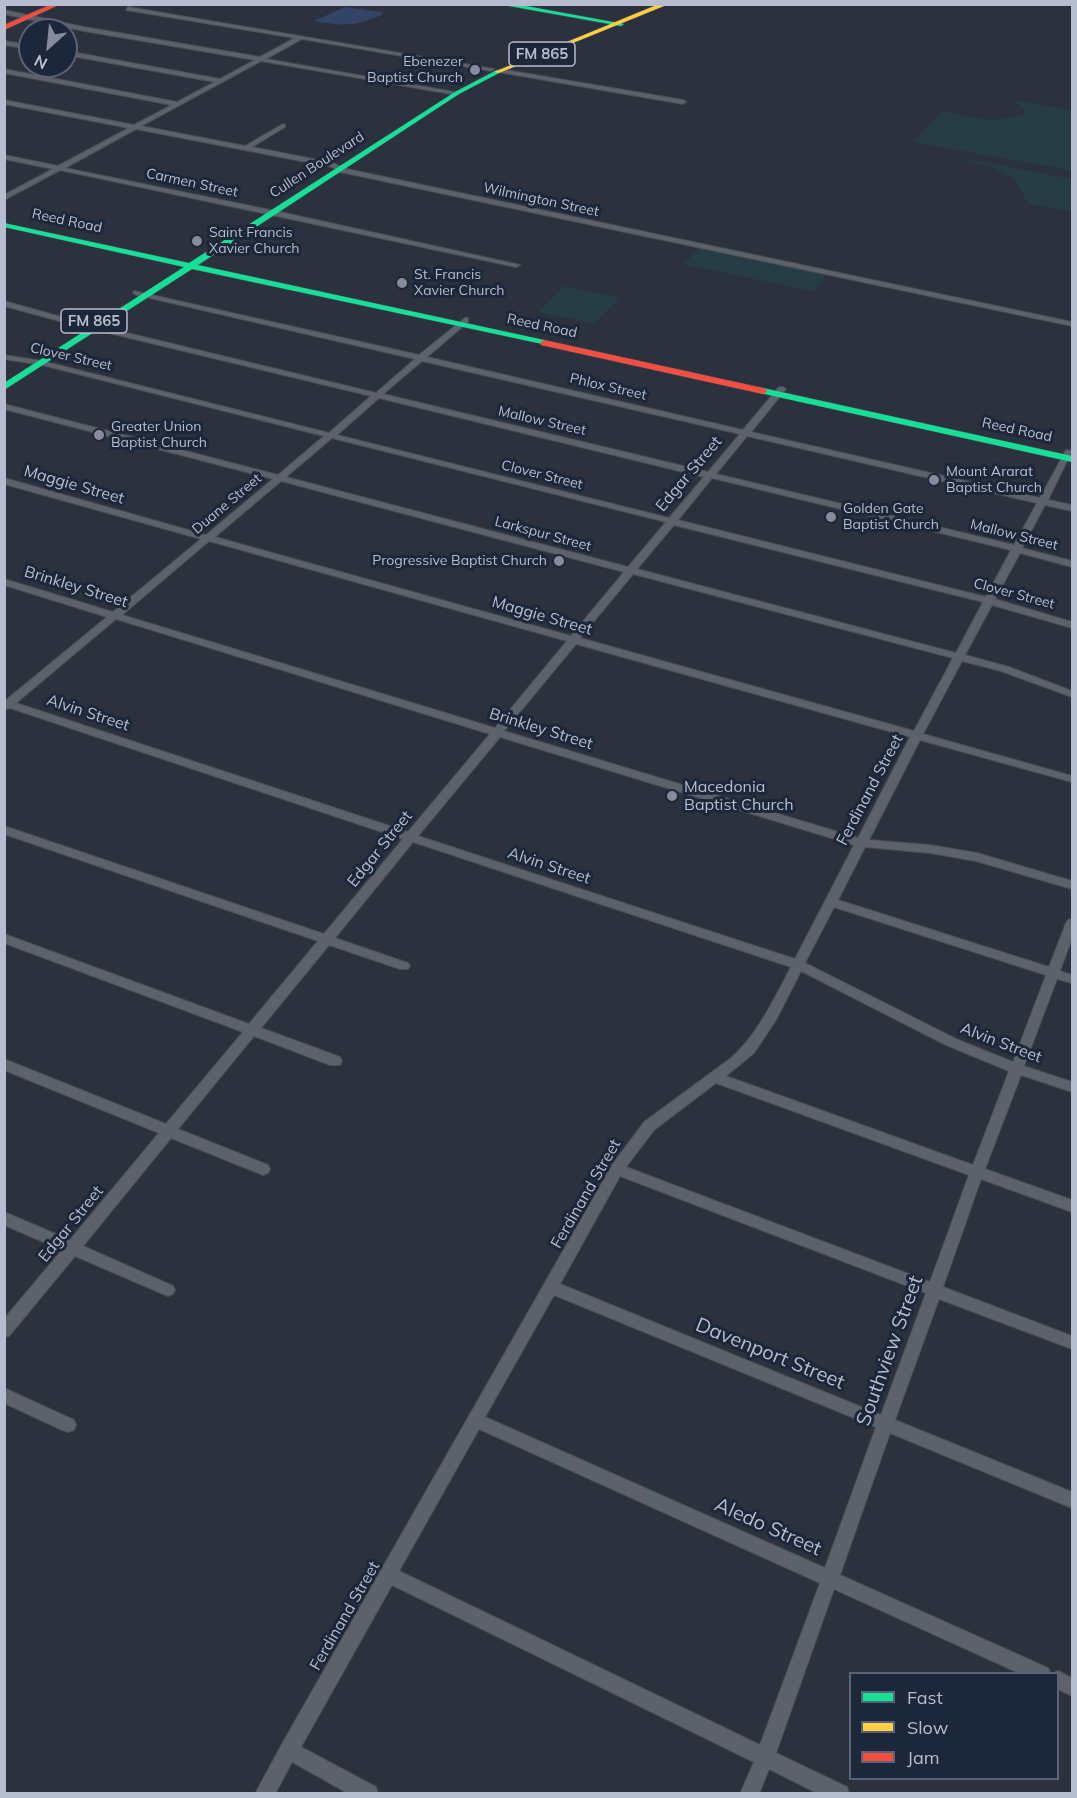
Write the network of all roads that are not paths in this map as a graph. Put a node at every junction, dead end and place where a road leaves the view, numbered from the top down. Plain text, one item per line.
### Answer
1 (58, 4) edge
2 (501, 4) edge
3 (656, 4) edge
4 (666, 4) edge
5 (128, 9) dead end
6 (4, 12) edge
7 (30, 17) junction
8 (617, 23) junction
9 (4, 28) edge
10 (582, 37) junction
11 (300, 38) junction
12 (544, 49) junction
13 (78, 55) edge
14 (531, 58) junction
15 (260, 59) junction
16 (495, 70) junction
17 (4, 71) edge
18 (221, 81) junction
19 (453, 93) junction
20 (4, 102) edge
21 (682, 102) dead end
22 (179, 104) junction
23 (282, 126) dead end
24 (135, 127) junction
25 (246, 148) junction
26 (4, 157) edge
27 (337, 168) junction
28 (60, 169) junction
29 (4, 198) edge
30 (270, 211) junction
31 (4, 219) edge
32 (4, 225) edge
33 (98, 242) junction
34 (191, 263) junction
35 (516, 265) dead end
36 (141, 294) junction
37 (4, 303) edge
38 (463, 322) junction
39 (1072, 324) edge
40 (91, 327) junction
41 (4, 357) edge
42 (420, 358) junction
43 (37, 362) junction
44 (4, 378) edge
45 (4, 387) edge
46 (780, 392) junction
47 (376, 395) junction
48 (4, 406) edge
49 (745, 432) junction
50 (330, 436) junction
51 (1070, 455) edge
52 (710, 475) junction
53 (279, 478) junction
54 (4, 481) edge
55 (1042, 501) junction
56 (1072, 508) edge
57 (671, 521) junction
58 (207, 538) junction
59 (1017, 549) junction
60 (1072, 564) edge
61 (630, 571) junction
62 (4, 582) edge
63 (989, 600) junction
64 (114, 616) junction
65 (1072, 624) edge
66 (574, 640) junction
67 (958, 657) junction
68 (1072, 694) edge
69 (6, 705) edge
70 (497, 733) junction
71 (917, 735) junction
72 (1072, 779) edge
73 (4, 830) edge
74 (410, 838) junction
75 (861, 843) junction
76 (1072, 885) edge
77 (830, 902) junction
78 (1072, 923) edge
79 (4, 938) edge
80 (327, 940) junction
81 (798, 965) junction
82 (404, 966) dead end
83 (1053, 973) junction
84 (1072, 979) edge
85 (253, 1029) junction
86 (335, 1061) dead end
87 (4, 1064) edge
88 (1017, 1069) junction
89 (716, 1078) junction
90 (1072, 1087) edge
91 (170, 1130) junction
92 (263, 1169) dead end
93 (617, 1170) junction
94 (977, 1172) junction
95 (1072, 1206) edge
96 (4, 1218) edge
97 (72, 1248) junction
98 (551, 1287) junction
99 (168, 1290) dead end
100 (934, 1290) junction
101 (4, 1331) edge
102 (1072, 1343) edge
103 (4, 1395) edge
104 (475, 1420) junction
105 (886, 1424) junction
106 (68, 1425) dead end
107 (1072, 1500) edge
108 (388, 1574) junction
109 (829, 1579) junction
110 (1038, 1672) edge
111 (288, 1750) junction
112 (765, 1757) junction
113 (264, 1794) edge
114 (369, 1794) edge
115 (749, 1794) edge
116 (840, 1794) edge

1 - 7 main road
2 - 8 main road
3 - 8 main road, Cullen Boulevard / FM 865
4 - 8 main road, Cullen Boulevard / FM 865
5 - 11 street
6 - 7 street
7 - 9 main road
7 - 15 street
8 - 10 main road, Cullen Boulevard / FM 865
10 - 12 main road, Cullen Boulevard / FM 865
10 - 14 main road, Cullen Boulevard / FM 865
11 - 15 street
11 - 16 street
12 - 14 main road
12 - 16 main road, Cullen Boulevard / FM 865
13 - 18 street
14 - 16 main road, Cullen Boulevard / FM 865
15 - 18 street
15 - 19 street
16 - 19 main road, Cullen Boulevard / FM 865
16 - 21 street
17 - 22 street
18 - 22 street
19 - 27 main road, Cullen Boulevard / FM 865
20 - 24 street, Wilmington Street
22 - 24 street
23 - 25 street
24 - 25 street, Wilmington Street
24 - 28 street
25 - 27 street, Wilmington Street
26 - 28 street, Carmen Street
27 - 30 main road, Cullen Boulevard / FM 865
27 - 39 street, Wilmington Street
28 - 29 street
28 - 30 street, Carmen Street
30 - 34 main road, Cullen Boulevard / FM 865
30 - 35 street, Carmen Street
31 - 33 main road, Reed Road
32 - 33 main road, Reed Road
33 - 34 main road, Reed Road
34 - 36 main road, Cullen Boulevard / FM 865
34 - 38 main road, Reed Road
36 - 40 main road, Cullen Boulevard / FM 865
36 - 42 street, Phlox Street
37 - 40 street, Mallow Street
38 - 42 street, Duane Street
38 - 46 main road, Reed Road
40 - 43 main road, Cullen Boulevard / FM 865
40 - 47 street, Mallow Street
41 - 43 street, Clover Street
42 - 47 street, Duane Street
42 - 49 street, Phlox Street
43 - 44 main road, Cullen Boulevard / FM 865
43 - 45 main road, Cullen Boulevard / FM 865
43 - 50 street, Clover Street
46 - 49 street, Edgar Street
46 - 51 main road, Reed Road
47 - 50 street, Duane Street
47 - 52 street, Mallow Street
48 - 53 street, Larkspur Street
49 - 52 street, Edgar Street
49 - 55 street, Phlox Street
50 - 53 street, Duane Street
50 - 57 street, Clover Street
51 - 55 street, Ferdinand Street
52 - 57 street, Edgar Street
52 - 59 street, Mallow Street
53 - 58 street, Duane Street
53 - 61 street, Larkspur Street
54 - 58 street, Maggie Street
55 - 56 street, Phlox Street
55 - 59 street, Ferdinand Street
57 - 61 street, Edgar Street
57 - 63 street, Clover Street
58 - 64 street, Duane Street
58 - 66 street, Maggie Street
59 - 60 street, Mallow Street
59 - 63 street, Ferdinand Street
61 - 66 street, Edgar Street
61 - 67 street, Larkspur Street
62 - 64 street, Brinkley Street
63 - 65 street, Clover Street
63 - 67 street, Ferdinand Street
64 - 69 street, Duane Street
64 - 70 street, Brinkley Street
66 - 70 street, Edgar Street
66 - 71 street, Maggie Street
67 - 68 street, Larkspur Street
67 - 71 street, Ferdinand Street
69 - 74 street, Alvin Street
70 - 74 street, Edgar Street
70 - 75 street, Brinkley Street
71 - 72 street, Maggie Street
71 - 75 street, Ferdinand Street
73 - 80 street
74 - 80 street, Edgar Street
74 - 81 street, Alvin Street
75 - 76 street, Brinkley Street
75 - 77 street, Ferdinand Street
77 - 81 street, Ferdinand Street
77 - 83 street
78 - 83 street, Southview Street
79 - 85 street
80 - 82 street
80 - 85 street, Edgar Street
81 - 88 street, Alvin Street
81 - 89 street, Ferdinand Street
83 - 84 street
83 - 88 street, Southview Street
85 - 86 street
85 - 91 street, Edgar Street
87 - 91 street
88 - 90 street, Alvin Street
88 - 94 street, Southview Street
89 - 93 street, Ferdinand Street
89 - 94 street
91 - 92 street
91 - 97 street, Edgar Street
93 - 98 street, Ferdinand Street
93 - 100 street
94 - 95 street
94 - 100 street, Southview Street
96 - 97 street
97 - 99 street
97 - 101 street, Edgar Street
98 - 104 street, Ferdinand Street
98 - 105 street, Davenport Street
100 - 102 street
100 - 105 street, Southview Street
103 - 106 street
104 - 108 street, Ferdinand Street
104 - 109 street, Aledo Street
105 - 107 street, Davenport Street
105 - 109 street, Southview Street
108 - 111 street, Ferdinand Street
108 - 112 street
109 - 110 street, Aledo Street
109 - 112 street, Southview Street
111 - 113 street, Ferdinand Street
111 - 114 street
112 - 115 street, Southview Street
112 - 116 street

